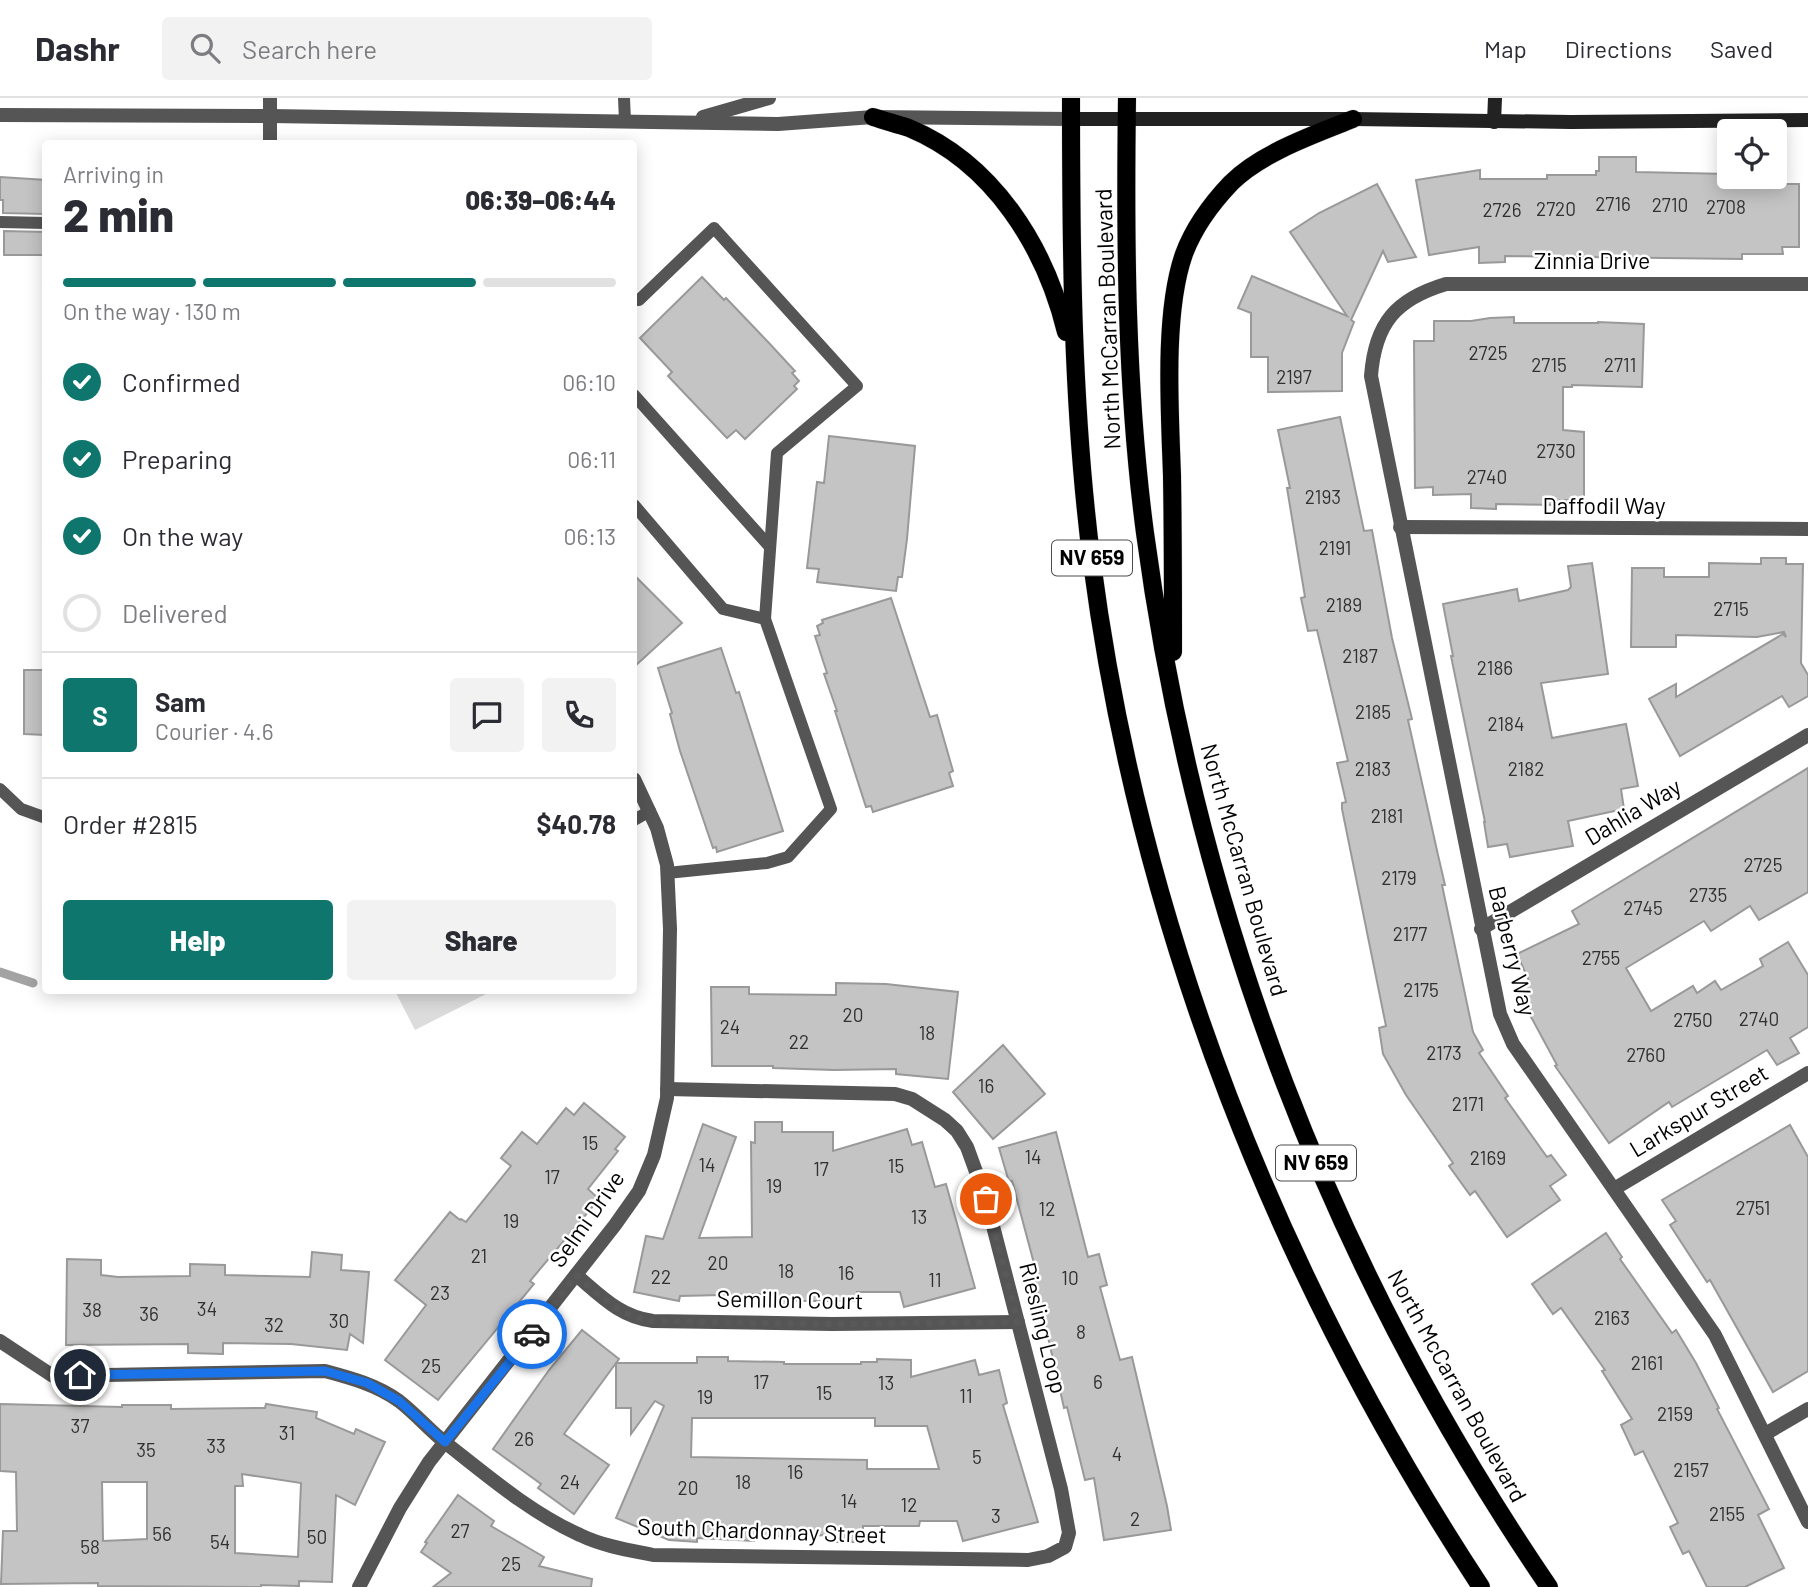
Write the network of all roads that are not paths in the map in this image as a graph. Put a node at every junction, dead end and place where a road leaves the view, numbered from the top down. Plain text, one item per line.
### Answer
1 (271, 98) edge
2 (624, 98) edge
3 (769, 98) edge
4 (1070, 98) edge
5 (1126, 98) edge
6 (1495, 98) edge
7 (0, 115) edge
8 (271, 116) junction
9 (873, 117) junction
10 (1070, 119) junction
11 (1353, 119) junction
12 (1126, 120) junction
13 (1808, 120) edge
14 (625, 121) junction
15 (689, 121) junction
16 (1494, 122) junction
17 (271, 140) edge
18 (0, 222) edge
19 (42, 223) edge
20 (1808, 284) edge
21 (637, 300) edge
22 (1388, 318) joint
23 (1074, 362) junction
24 (637, 397) edge
25 (637, 509) edge
26 (1400, 527) junction
27 (1808, 529) edge
28 (770, 547) junction
29 (765, 619) junction
30 (1174, 701) junction
31 (1808, 734) edge
32 (637, 785) edge
33 (0, 789) edge
34 (650, 811) junction
35 (42, 817) edge
36 (637, 818) edge
37 (667, 873) junction
38 (1481, 929) junction
39 (1808, 1073) edge
40 (667, 1089) junction
41 (1614, 1189) junction
42 (576, 1275) junction
43 (1018, 1322) junction
44 (0, 1341) edge
45 (1808, 1409) edge
46 (1765, 1434) junction
47 (445, 1442) junction
48 (1808, 1522) edge
49 (1065, 1547) joint
50 (359, 1587) edge
51 (1481, 1587) edge
52 (1549, 1587) edge

1 - 8 street
2 - 14 lane
3 - 15 street
4 - 10 main road, North McCarran Boulevard / NV 659
5 - 12 main road, North McCarran Boulevard / NV 659
6 - 16 main road
7 - 8 street
8 - 14 street
8 - 17 street
9 - 10 street
9 - 15 street
9 - 23 main road
10 - 12 main road
10 - 23 main road, North McCarran Boulevard / NV 659
11 - 12 main road
11 - 16 main road
11 - 30 main road
12 - 30 main road, North McCarran Boulevard / NV 659
13 - 16 main road
14 - 15 street
18 - 19 lane
20 - 22 street, Zinnia Drive
21 - 28 lane
22 - 26 street, Barberry Way
23 - 51 main road, North McCarran Boulevard / NV 659
24 - 28 lane
25 - 29 lane
26 - 27 street, Daffodil Way
26 - 38 street, Barberry Way
28 - 29 lane
29 - 37 lane
30 - 52 main road, North McCarran Boulevard / NV 659
31 - 38 street, Dahlia Way
32 - 34 street, Selmi Drive
33 - 35 lane
34 - 36 lane
34 - 37 street, Selmi Drive
37 - 40 street, Selmi Drive
38 - 41 street, Barberry Way
39 - 41 street, Larkspur Street
40 - 42 street, Selmi Drive
40 - 43 street, Riesling Loop
41 - 46 street, Barberry Way
42 - 43 street, Semillon Court
42 - 47 street, Selmi Drive
43 - 49 street, Riesling Loop
44 - 47 street, South Chardonnay Street
45 - 46 street
46 - 48 street, Barberry Way
47 - 49 street, South Chardonnay Street
47 - 50 street, Selmi Drive

